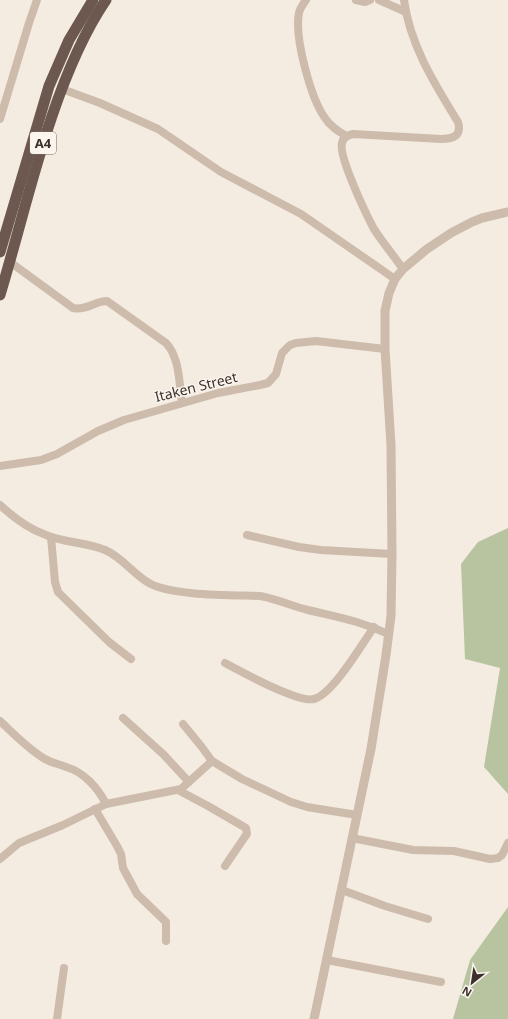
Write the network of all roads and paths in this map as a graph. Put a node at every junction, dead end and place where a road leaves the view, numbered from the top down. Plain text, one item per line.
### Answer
1 (37, 0) edge
2 (93, 0) edge
3 (106, 0) edge
4 (306, 0) edge
5 (356, 0) edge
6 (370, 0) edge
7 (379, 0) edge
8 (404, 0) edge
9 (406, 12) junction
10 (62, 89) junction
11 (0, 119) edge
12 (346, 136) junction
13 (508, 212) edge
14 (0, 252) edge
15 (10, 262) junction
16 (404, 269) junction
17 (395, 279) junction
18 (0, 295) edge
19 (385, 349) junction
20 (182, 403) junction
21 (0, 466) edge
22 (0, 505) edge
23 (247, 535) dead end
24 (51, 537) junction
25 (392, 554) junction
26 (374, 627) junction
27 (388, 634) junction
28 (131, 659) dead end
29 (225, 663) dead end
30 (123, 718) dead end
31 (0, 721) edge
32 (183, 724) dead end
33 (212, 761) junction
34 (189, 782) junction
35 (178, 790) junction
36 (106, 804) junction
37 (95, 809) junction
38 (357, 815) junction
39 (352, 838) junction
40 (508, 843) edge
41 (0, 858) edge
42 (225, 866) dead end
43 (342, 890) junction
44 (428, 919) dead end
45 (166, 941) dead end
46 (327, 960) junction
47 (64, 968) dead end
48 (441, 982) dead end
49 (57, 1019) edge
50 (314, 1019) edge

1 - 11 street
2 - 14 highway, A4
3 - 10 highway, A4
4 - 12 street
5 - 6 street
7 - 9 street
8 - 9 street
9 - 12 street
10 - 15 highway, A4
10 - 17 street
12 - 16 street
13 - 16 street
15 - 18 highway, A4
15 - 20 street
16 - 17 street
17 - 19 street
19 - 20 street, Itaken Street
19 - 25 street
20 - 21 street, Itaken Street
22 - 24 street
23 - 25 street
24 - 26 street
24 - 28 street
25 - 27 street
26 - 27 street
26 - 29 street
27 - 38 street
30 - 34 street
31 - 36 street
32 - 33 street
33 - 34 street
33 - 38 street
34 - 35 street
35 - 36 street
35 - 42 street
36 - 37 street
37 - 41 street
37 - 45 street
38 - 39 street
39 - 40 street
39 - 43 street
43 - 44 street
43 - 46 street
46 - 48 street
46 - 50 street
47 - 49 street

